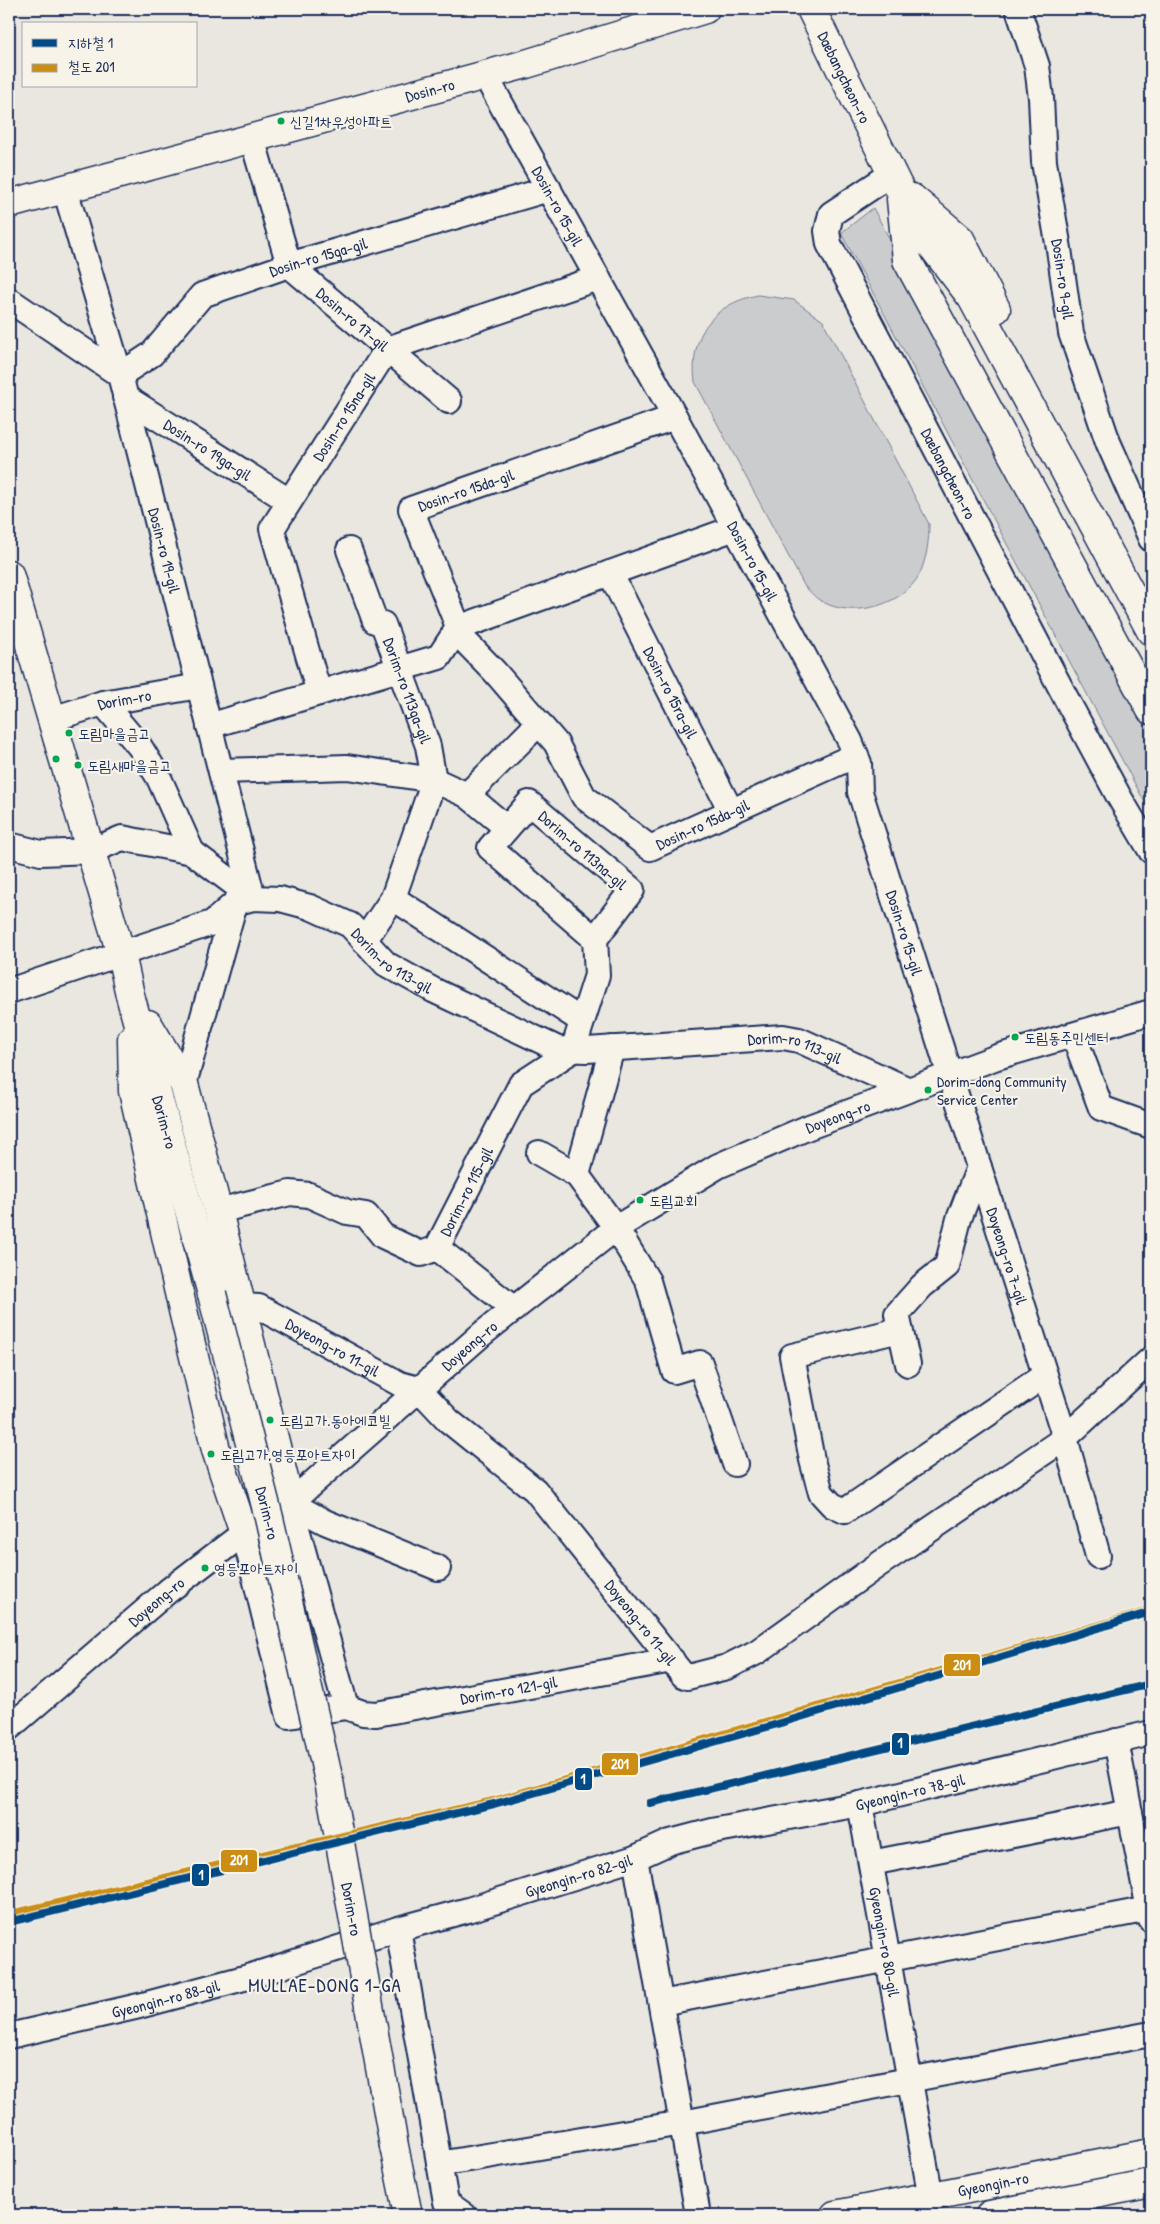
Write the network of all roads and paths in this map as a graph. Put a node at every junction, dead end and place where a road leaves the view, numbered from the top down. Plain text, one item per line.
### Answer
1 (705, 9) edge
2 (811, 9) edge
3 (1018, 9) edge
4 (485, 75) junction
5 (252, 138) junction
6 (896, 181) junction
7 (65, 189) junction
8 (549, 189) junction
9 (9, 204) edge
10 (932, 246) junction
11 (289, 265) junction
12 (598, 278) junction
13 (9, 300) edge
14 (388, 349) junction
15 (122, 386) junction
16 (449, 401) dead end
17 (675, 417) junction
18 (290, 501) junction
19 (735, 528) junction
20 (1151, 540) edge
21 (349, 550) dead end
22 (610, 573) junction
23 (10, 586) edge
24 (1151, 606) edge
25 (458, 628) junction
26 (1151, 631) edge
27 (400, 669) junction
28 (1151, 681) edge
29 (199, 686) junction
30 (319, 693) junction
31 (103, 703) junction
32 (1151, 710) edge
33 (52, 719) junction
34 (539, 723) junction
35 (209, 726) junction
36 (856, 755) junction
37 (221, 771) junction
38 (434, 780) junction
39 (467, 796) junction
40 (731, 811) junction
41 (507, 828) junction
42 (9, 845) edge
43 (91, 851) junction
44 (1151, 851) edge
45 (192, 852) junction
46 (393, 898) junction
47 (244, 900) junction
48 (595, 938) junction
49 (364, 942) junction
50 (121, 954) junction
51 (9, 991) edge
52 (130, 995) junction
53 (1151, 1012) edge
54 (582, 1021) junction
55 (1074, 1036) junction
56 (612, 1048) junction
57 (573, 1050) junction
58 (950, 1075) junction
59 (184, 1084) junction
60 (909, 1090) junction
61 (1151, 1126) edge
62 (539, 1153) dead end
63 (979, 1167) junction
64 (577, 1174) junction
65 (218, 1211) junction
66 (616, 1228) junction
67 (437, 1248) junction
68 (242, 1306) junction
69 (514, 1309) junction
70 (900, 1330) junction
71 (1151, 1359) edge
72 (908, 1364) dead end
73 (1045, 1374) junction
74 (419, 1389) junction
75 (1065, 1438) junction
76 (274, 1440) junction
77 (216, 1450) junction
78 (735, 1464) dead end
79 (290, 1503) junction
80 (244, 1533) junction
81 (1098, 1556) dead end
82 (438, 1568) dead end
83 (672, 1660) junction
84 (346, 1707) junction
85 (9, 1728) edge
86 (1151, 1733) edge
87 (1116, 1741) junction
88 (860, 1804) junction
89 (1130, 1812) junction
90 (634, 1858) junction
91 (871, 1863) junction
92 (1150, 1915) edge
93 (398, 1928) junction
94 (350, 1944) joint
95 (888, 1959) junction
96 (661, 2002) junction
97 (1151, 2034) edge
98 (9, 2036) edge
99 (910, 2080) junction
100 (682, 2123) junction
101 (1151, 2153) edge
102 (439, 2164) junction
103 (1148, 2184) edge
104 (930, 2198) junction
105 (452, 2211) edge
106 (408, 2215) edge
107 (698, 2215) edge
108 (835, 2215) edge
109 (990, 2215) edge

1 - 4 main road, Dosin-ro
2 - 6 main road, Daebangcheon-ro
3 - 20 street, Dosin-ro 9-gil
4 - 5 main road, Dosin-ro
4 - 8 street, Dosin-ro 15-gil
5 - 7 main road, Dosin-ro
5 - 11 street
6 - 10 main road, Daebangcheon-ro
6 - 24 main road
6 - 32 main road
6 - 44 street, Daebangcheon-ro
7 - 9 main road, Dosin-ro
7 - 15 street, Dosin-ro 19-gil
8 - 11 street, Dosin-ro 15ga-gil
8 - 12 street, Dosin-ro 15-gil
10 - 26 main road, Daebangcheon-ro
10 - 28 main road, Daebangcheon-ro
11 - 14 street, Dosin-ro 17-gil
11 - 15 street, Dosin-ro 15ga-gil
12 - 14 street
12 - 17 street, Dosin-ro 15-gil
13 - 15 street
14 - 16 street, Dosin-ro 17-gil
14 - 18 street, Dosin-ro 15na-gil
15 - 18 street, Dosin-ro 19ga-gil
15 - 29 street, Dosin-ro 19-gil
17 - 19 street, Dosin-ro 15-gil
17 - 25 street, Dosin-ro 15da-gil
18 - 30 street, Dosin-ro 15na-gil
19 - 22 street
19 - 36 street, Dosin-ro 15-gil
21 - 27 street, Dorim-ro 113ga-gil
22 - 25 street
22 - 40 street, Dosin-ro 15ra-gil
23 - 33 main road, Dorim-ro
25 - 27 street
25 - 34 street, Dosin-ro 15da-gil
27 - 30 street
27 - 38 street, Dorim-ro 113ga-gil
29 - 31 street, Dorim-ro
29 - 35 street, Dosin-ro 19-gil
30 - 35 street
31 - 33 street, Dorim-ro
31 - 45 street
33 - 43 main road, Dorim-ro
34 - 39 street
34 - 40 street, Dosin-ro 15da-gil
35 - 37 street, Dosin-ro 19-gil
36 - 40 street, Dosin-ro 15da-gil
36 - 58 street, Dosin-ro 15-gil
37 - 38 street
37 - 47 street, Dosin-ro 19-gil
38 - 39 street
38 - 46 street, Dorim-ro 113ga-gil
39 - 41 street
41 - 48 street, Dorim-ro 113na-gil
41 - 48 street, Dorim-ro 113na-gil
42 - 43 street
43 - 45 street
43 - 50 main road, Dorim-ro
45 - 47 street
46 - 49 street, Dorim-ro 113ga-gil
46 - 54 street
47 - 49 street, Dorim-ro 113-gil
47 - 50 street
47 - 59 street
48 - 54 street
49 - 57 street, Dorim-ro 113-gil
50 - 51 street
50 - 52 main road, Dorim-ro
52 - 59 main road
52 - 77 main road
52 - 106 main road, Dorim-ro, bridge
53 - 55 street, Doyeong-ro
54 - 57 street
55 - 58 street, Doyeong-ro
55 - 61 street
56 - 57 street, Dorim-ro 113-gil
56 - 60 street, Dorim-ro 113-gil
56 - 64 street
57 - 67 street, Dorim-ro 115-gil
58 - 60 street, Doyeong-ro
58 - 63 street, Doyeong-ro 7-gil
59 - 65 main road
60 - 66 street, Doyeong-ro
62 - 64 street
63 - 70 street
63 - 73 street, Doyeong-ro 7-gil
64 - 66 street
65 - 67 street, Dorim-ro 115-gil
65 - 68 main road
66 - 69 street, Doyeong-ro
66 - 78 street
67 - 69 street, Doyeong-ro
68 - 74 street, Doyeong-ro 11-gil
68 - 76 main road
69 - 74 street, Doyeong-ro
70 - 72 street
70 - 73 street
71 - 75 street
73 - 75 street, Doyeong-ro 7-gil
74 - 79 street, Doyeong-ro
74 - 83 street, Doyeong-ro 11-gil
75 - 81 street, Doyeong-ro 7-gil
75 - 83 street, Doyeong-ro 11-gil
76 - 77 main road
76 - 79 main road
77 - 80 main road
79 - 80 street, Doyeong-ro
79 - 82 street
79 - 84 street
80 - 84 street
80 - 85 street, Doyeong-ro
83 - 84 street, Dorim-ro 121-gil
86 - 87 street, Gyeongin-ro 78-gil
87 - 88 street, Gyeongin-ro 78-gil
87 - 89 street
88 - 90 street, Gyeongin-ro 78-gil
88 - 91 street, Gyeongin-ro 80-gil
89 - 91 street
89 - 92 street
90 - 93 street, Gyeongin-ro 82-gil
90 - 96 street, Gyeongin-ro 82-gil
91 - 95 street, Gyeongin-ro 80-gil
92 - 95 street
93 - 94 street, Gyeongin-ro 82-gil
93 - 102 street
94 - 98 street, Gyeongin-ro 88-gil
95 - 96 street
95 - 99 street, Gyeongin-ro 80-gil
96 - 100 street, Gyeongin-ro 82-gil
97 - 99 street
99 - 100 street
99 - 104 street, Gyeongin-ro 80-gil
100 - 102 street
100 - 107 street, Gyeongin-ro 82-gil
101 - 104 main road, Gyeongin-ro
102 - 105 street
103 - 109 main road, Gyeongin-ro
104 - 108 main road, Gyeongin-ro

